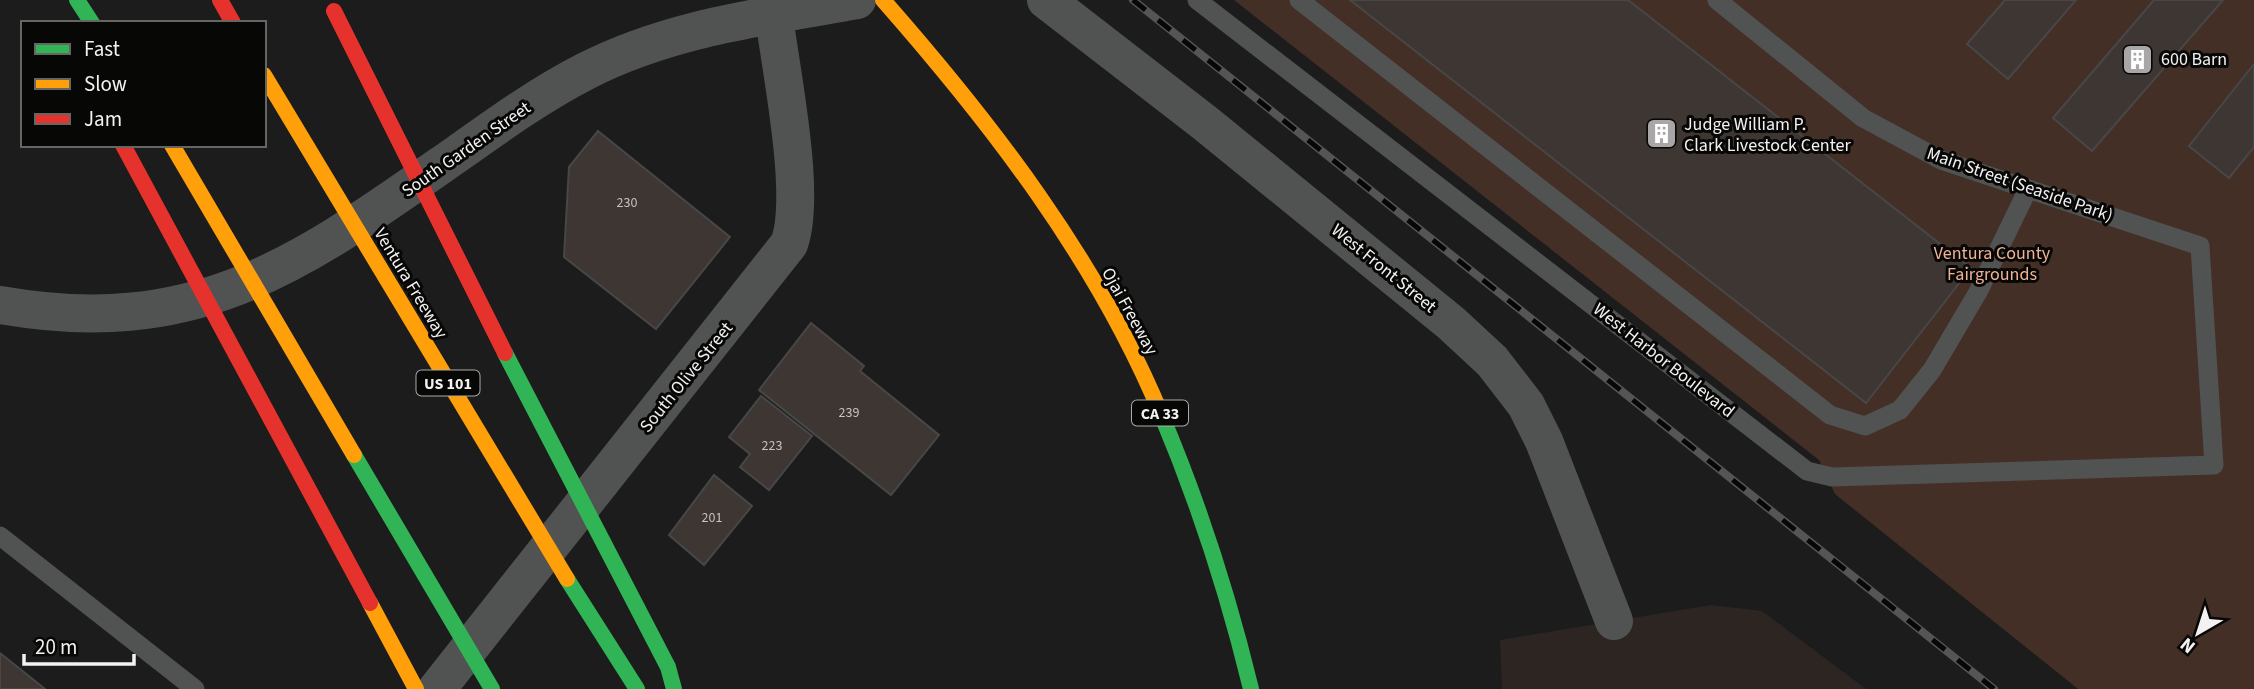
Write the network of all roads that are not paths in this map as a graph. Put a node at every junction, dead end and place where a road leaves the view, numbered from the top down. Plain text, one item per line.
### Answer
1 (77, 0) edge
2 (220, 0) edge
3 (857, 0) edge
4 (883, 0) edge
5 (1046, 0) edge
6 (1197, 0) edge
7 (1299, 0) edge
8 (1717, 0) edge
9 (331, 5) edge
10 (774, 16) junction
11 (91, 21) edge
12 (232, 21) edge
13 (266, 78) edge
14 (124, 147) edge
15 (173, 147) edge
16 (2028, 189) junction
17 (2200, 246) joint
18 (0, 304) edge
19 (0, 536) edge
20 (1614, 621) dead end
21 (195, 689) edge
22 (416, 689) edge
23 (437, 689) edge
24 (492, 689) edge
25 (637, 689) edge
26 (674, 689) edge
27 (1251, 689) edge

1 - 11 highway
2 - 12 highway
3 - 10 street, South Garden Street
4 - 27 highway, Ojai Freeway / CA 33
5 - 20 street, West Front Street
6 - 17 lane, West Harbor Boulevard
7 - 16 lane
8 - 16 lane, Main Street (Seaside Park)
9 - 26 highway, bridge
10 - 18 street, South Garden Street
10 - 23 street, South Olive Street
13 - 25 highway, Ventura Freeway / US 101, bridge
14 - 22 highway, bridge
15 - 24 highway, bridge
16 - 17 lane, Main Street (Seaside Park)
19 - 21 lane

